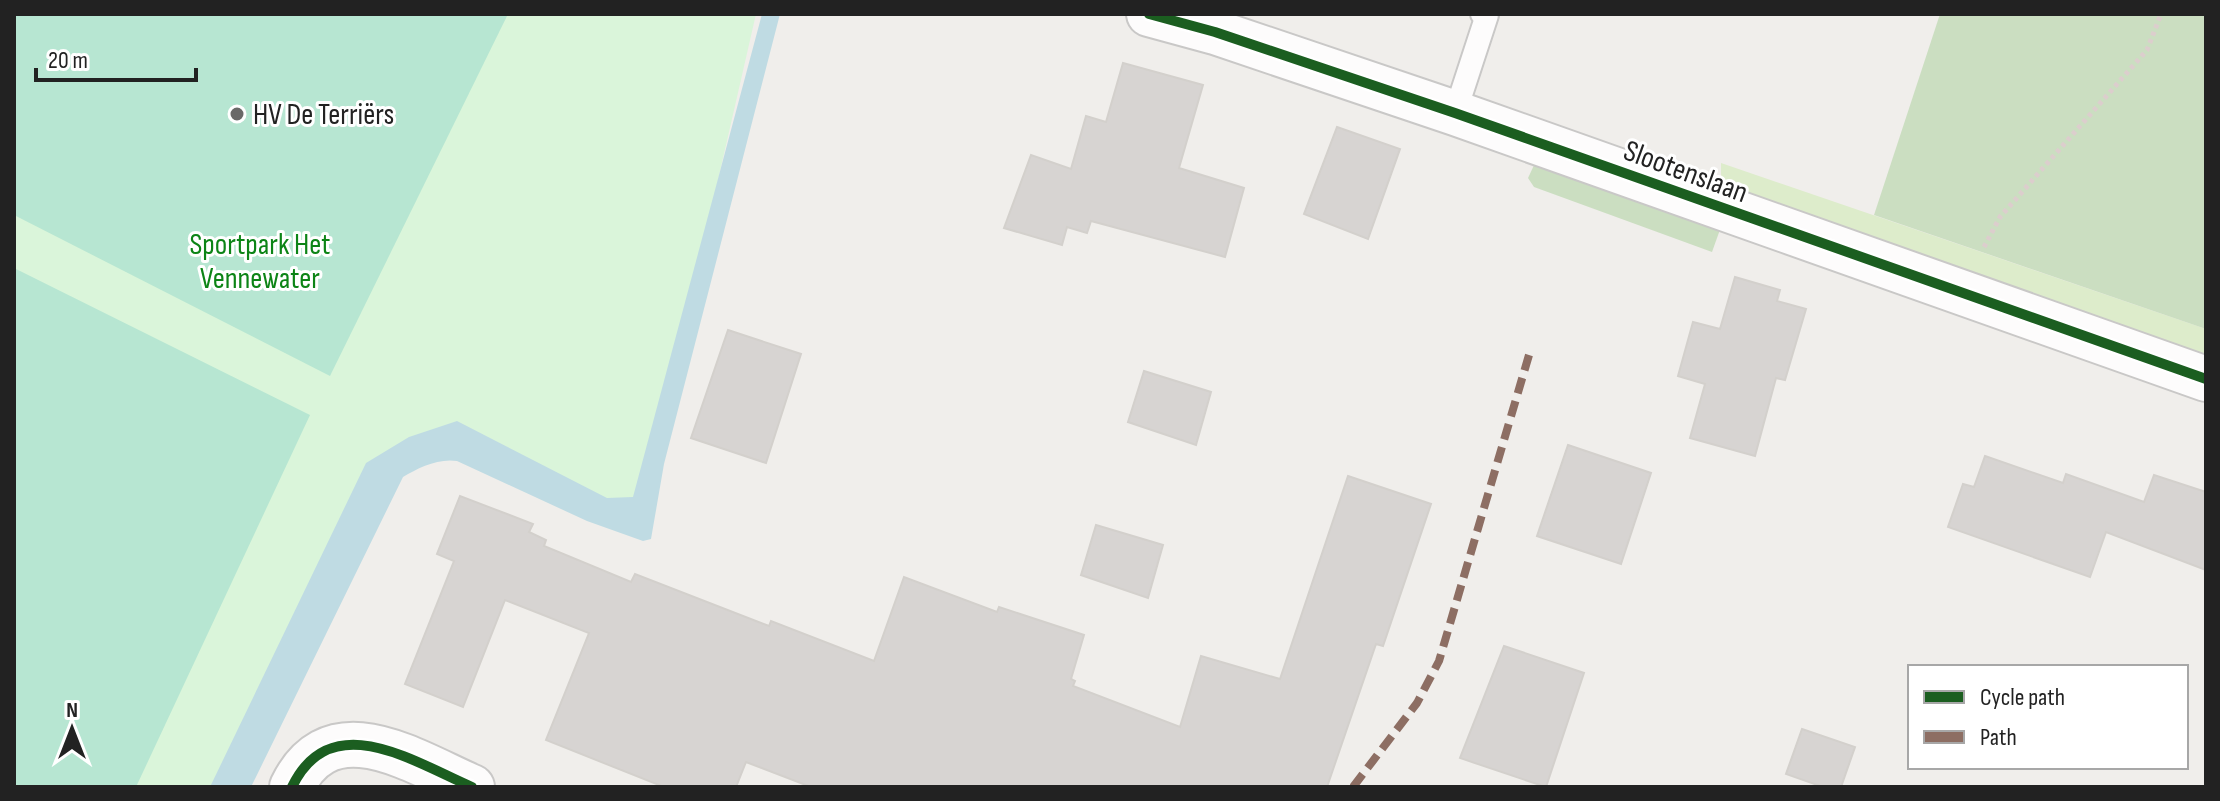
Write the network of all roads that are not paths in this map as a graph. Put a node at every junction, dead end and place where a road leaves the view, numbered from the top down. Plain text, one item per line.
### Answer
1 (1149, 14) edge
2 (1482, 14) edge
3 (1455, 113) junction
4 (2206, 379) edge
5 (292, 787) edge
6 (472, 787) edge

1 - 3 street, Slootenslaan
2 - 3 lane
3 - 4 street, Slootenslaan
5 - 6 street

